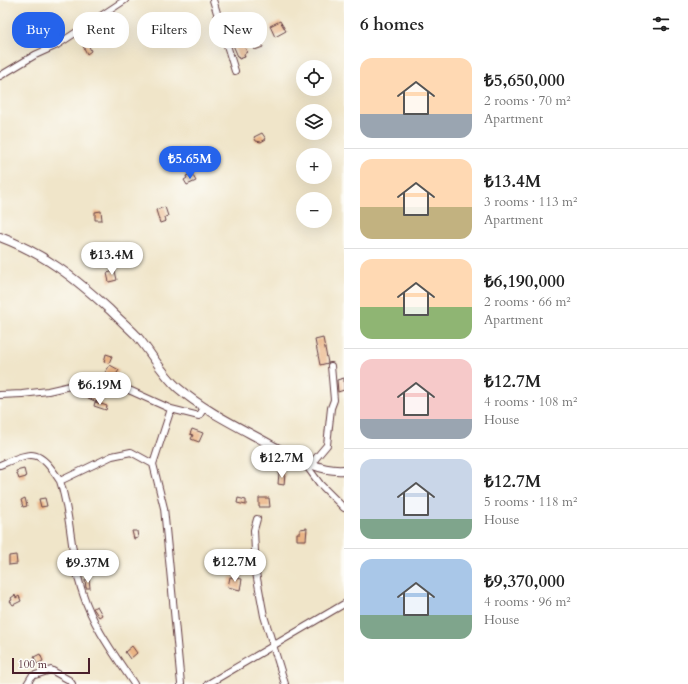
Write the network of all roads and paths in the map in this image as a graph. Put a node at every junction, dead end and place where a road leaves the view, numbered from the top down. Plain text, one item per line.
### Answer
1 (125, 0) edge
2 (213, 0) edge
3 (234, 71) dead end
4 (0, 76) edge
5 (0, 237) edge
6 (331, 366) dead end
7 (0, 395) edge
8 (204, 408) junction
9 (171, 409) junction
10 (302, 460) junction
11 (153, 464) junction
12 (311, 464) junction
13 (0, 465) edge
14 (344, 470) edge
15 (60, 481) junction
16 (344, 508) edge
17 (257, 519) dead end
18 (344, 604) edge
19 (274, 645) junction
20 (27, 684) edge
21 (72, 684) edge
22 (134, 684) edge
23 (181, 684) edge
24 (208, 684) edge
25 (285, 684) edge

1 - 4 street
2 - 3 street
5 - 8 street
6 - 12 street
7 - 9 street
8 - 9 street
8 - 10 street
9 - 11 street
10 - 12 street
10 - 16 street
11 - 15 street
11 - 23 street
12 - 14 street
13 - 15 street
15 - 22 street
17 - 19 street
18 - 19 street
19 - 24 street
19 - 25 street
20 - 21 street

